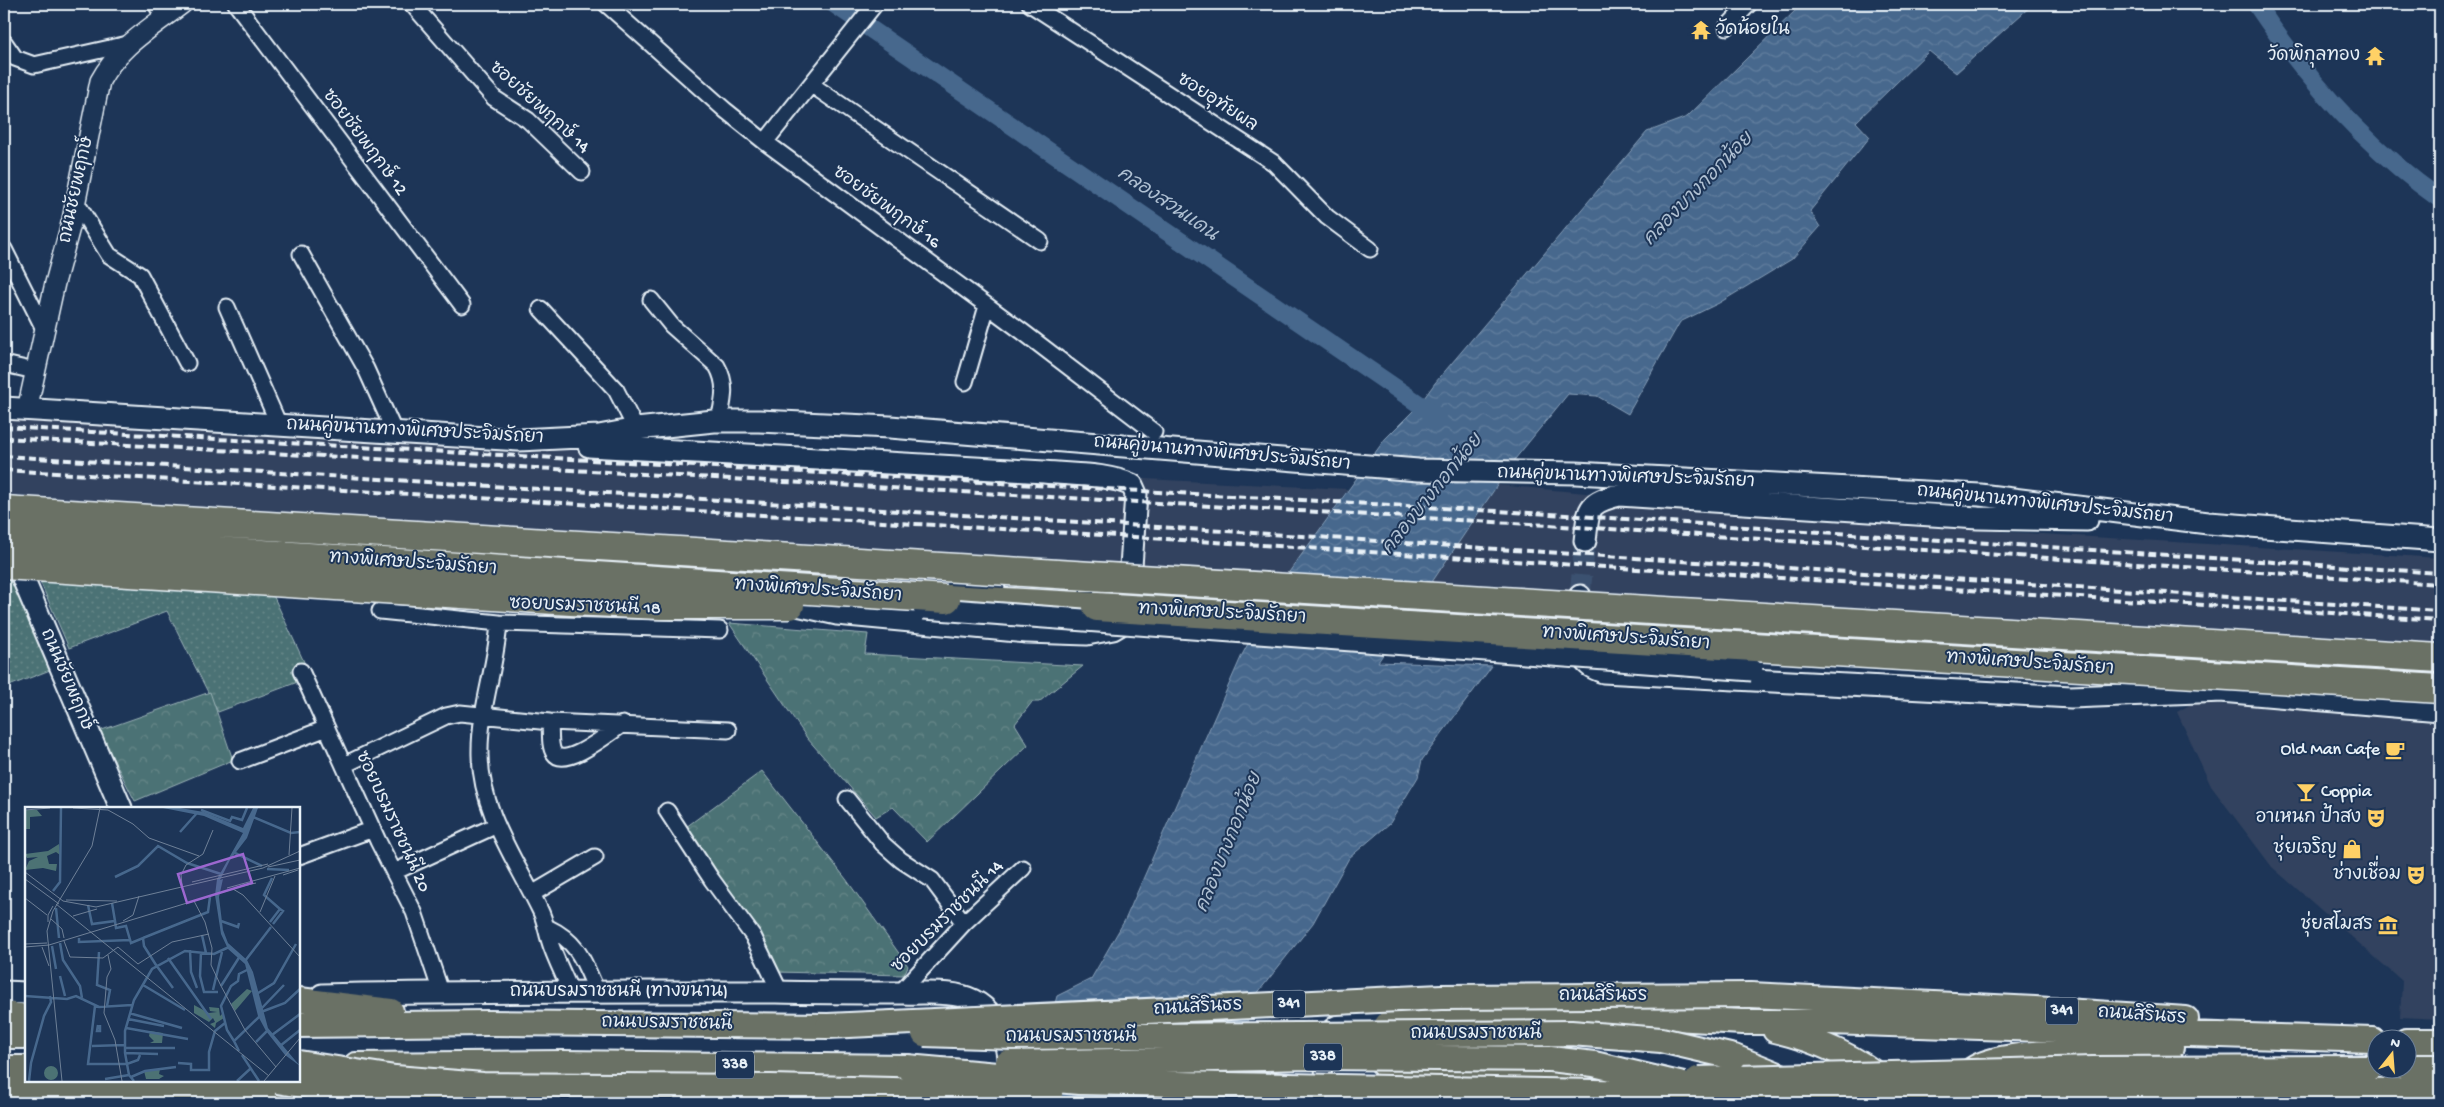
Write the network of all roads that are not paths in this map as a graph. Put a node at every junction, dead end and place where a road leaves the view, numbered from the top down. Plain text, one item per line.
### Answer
1 (182, 4) edge
2 (236, 4) edge
3 (412, 4) edge
4 (606, 4) edge
5 (1030, 4) edge
6 (1749, 4) edge
7 (874, 5) edge
8 (160, 11) edge
9 (1728, 27) dead end
10 (4, 42) edge
11 (128, 44) junction
12 (812, 85) junction
13 (765, 142) junction
14 (582, 172) dead end
15 (76, 202) junction
16 (1040, 241) dead end
17 (4, 249) edge
18 (1370, 249) dead end
19 (301, 254) dead end
20 (651, 300) dead end
21 (462, 305) dead end
22 (987, 306) junction
23 (227, 307) dead end
24 (541, 309) dead end
25 (44, 331) junction
26 (187, 363) dead end
27 (4, 364) edge
28 (35, 371) junction
29 (966, 382) dead end
30 (4, 408) edge
31 (27, 410) junction
32 (719, 421) junction
33 (279, 425) junction
34 (636, 429) junction
35 (394, 431) junction
36 (1154, 432) dead end
37 (599, 436) junction
38 (519, 440) junction
39 (4, 502) edge
40 (4, 510) edge
41 (2208, 523) junction
42 (33, 529) junction
43 (2440, 540) edge
44 (1585, 541) tunnel mouth
45 (6, 551) edge
46 (638, 569) junction
47 (1580, 596) tunnel mouth
48 (380, 612) dead end
49 (499, 623) junction
50 (720, 630) dead end
51 (2440, 658) edge
52 (300, 671) dead end
53 (2440, 689) edge
54 (2223, 691) junction
55 (2440, 710) edge
56 (483, 715) junction
57 (550, 722) junction
58 (623, 724) junction
59 (327, 728) junction
60 (728, 730) dead end
61 (240, 761) dead end
62 (344, 765) junction
63 (847, 799) dead end
64 (121, 807) edge
65 (667, 811) dead end
66 (497, 825) junction
67 (373, 829) junction
68 (300, 856) edge
69 (595, 857) dead end
70 (1023, 868) dead end
71 (394, 872) junction
72 (532, 894) junction
73 (964, 923) junction
74 (547, 928) junction
75 (4, 992) edge
76 (25, 992) edge
77 (441, 992) junction
78 (571, 992) junction
79 (597, 992) junction
80 (780, 992) junction
81 (900, 993) junction
82 (300, 995) edge
83 (300, 1000) edge
84 (4, 1014) edge
85 (1395, 1015) junction
86 (25, 1017) edge
87 (1742, 1022) junction
88 (488, 1023) junction
89 (4, 1024) edge
90 (25, 1025) edge
91 (300, 1025) edge
92 (828, 1026) junction
93 (4, 1036) edge
94 (25, 1036) edge
95 (2366, 1039) edge
96 (2366, 1040) edge
97 (2366, 1040) edge
98 (2416, 1041) edge
99 (2440, 1041) edge
100 (4, 1059) edge
101 (25, 1059) edge
102 (506, 1064) junction
103 (907, 1067) junction
104 (2416, 1067) edge
105 (2440, 1067) edge
106 (4, 1068) edge
107 (25, 1068) edge
108 (2366, 1068) edge
109 (301, 1072) edge
110 (126, 1082) edge
111 (4, 1089) edge
112 (2440, 1089) edge
113 (1535, 1096) junction
114 (1325, 1101) edge
115 (415, 1103) edge
116 (467, 1103) edge
117 (997, 1103) edge
118 (1617, 1103) edge
119 (1679, 1103) edge
120 (1734, 1103) edge
121 (1832, 1103) edge
122 (1910, 1103) edge
123 (1960, 1103) edge

1 - 8 street, ถนนชัยพฤกษ์
2 - 21 street, ซอยชัยพฤกษ์ 12
3 - 14 street, ซอยชัยพฤกษ์ 14
4 - 13 street, ซอยชัยพฤกษ์ 16
5 - 18 street, ซอยอุทัยผล
6 - 9 street
7 - 12 street
8 - 11 street, ถนนชัยพฤกษ์
10 - 11 street
11 - 15 street, ถนนชัยพฤกษ์
12 - 13 street
12 - 16 street
13 - 22 street, ซอยชัยพฤกษ์ 16
15 - 25 street, ถนนชัยพฤกษ์
15 - 26 street
17 - 25 street
19 - 35 street
20 - 32 street
22 - 29 street
22 - 36 street, ซอยชัยพฤกษ์ 16
23 - 33 street
24 - 34 street
25 - 28 street, ถนนชัยพฤกษ์
27 - 28 street
28 - 31 street, ถนนชัยพฤกษ์
30 - 31 main road, ถนนคู่ขนานทางพิเศษประจิมรัถยา
31 - 33 main road, ถนนคู่ขนานทางพิเศษประจิมรัถยา
32 - 34 main road, ถนนคู่ขนานทางพิเศษประจิมรัถยา
32 - 41 main road, ถนนคู่ขนานทางพิเศษประจิมรัถยา
33 - 35 main road, ถนนคู่ขนานทางพิเศษประจิมรัถยา
34 - 37 main road, ถนนคู่ขนานทางพิเศษประจิมรัถยา
35 - 38 main road, ถนนคู่ขนานทางพิเศษประจิมรัถยา
37 - 38 main road, ถนนคู่ขนานทางพิเศษประจิมรัถยา
37 - 46 main road
38 - 42 main road
39 - 42 main road
40 - 51 highway, ทางพิเศษประจิมรัถยา, bridge
41 - 43 main road, ถนนคู่ขนานทางพิเศษประจิมรัถยา
41 - 44 main road
42 - 45 main road
42 - 46 main road
45 - 53 highway, ทางพิเศษประจิมรัถยา, bridge
45 - 64 main road, ถนนชัยพฤกษ์
46 - 54 main road, bridge
47 - 54 main road
48 - 49 street
49 - 50 street, ซอยบรมราชชนนี 18
49 - 56 street, ซอยบรมราชชนนี 18
52 - 59 street, ซอยบรมราชชนนี 20
54 - 55 main road
56 - 57 street
56 - 62 street
56 - 66 street, ซอยบรมราชชนนี 18
57 - 58 street
57 - 58 street
58 - 60 street
59 - 61 street
59 - 62 street, ซอยบรมราชชนนี 20
62 - 67 street, ซอยบรมราชชนนี 20
63 - 73 street
65 - 80 street
66 - 71 street
66 - 72 street, ซอยบรมราชชนนี 18
67 - 68 street
67 - 71 street, ซอยบรมราชชนนี 20
69 - 72 street
70 - 73 street, ซอยบรมราชชนนี 14
71 - 77 street, ซอยบรมราชชนนี 20
72 - 74 street, ซอยบรมราชชนนี 18
73 - 81 street, ซอยบรมราชชนนี 14
74 - 78 street, ซอยบรมราชชนนี 18
74 - 79 street
75 - 76 main road
77 - 78 main road, ถนนบรมราชชนนี (ทางขนาน)
77 - 82 main road, ถนนบรมราชชนนี (ทางขนาน)
78 - 79 main road, ถนนบรมราชชนนี (ทางขนาน)
79 - 80 main road, ถนนบรมราชชนนี (ทางขนาน)
80 - 81 main road, ถนนบรมราชชนนี (ทางขนาน)
81 - 117 main road, ถนนบรมราชชนนี (ทางขนาน)
83 - 88 main road
84 - 86 main road
85 - 87 main road
85 - 114 street
85 - 119 main road
87 - 96 main road
87 - 122 main road
88 - 91 main road, ถนนบรมราชชนนี / 338
88 - 92 main road, ถนนบรมราชชนนี / 338
89 - 90 main road
92 - 95 main road, ถนนสิรินธร / 341, bridge
92 - 121 main road, ถนนบรมราชชนนี / 338, bridge
93 - 94 main road
97 - 123 main road
98 - 99 main road
100 - 101 main road
102 - 103 main road, ถนนบรมราชชนนี / 338
102 - 109 main road, ถนนบรมราชชนนี / 338
102 - 115 main road
103 - 112 main road, bridge
103 - 120 main road, ถนนบรมราชชนนี / 338, bridge
104 - 105 main road
106 - 107 main road
108 - 113 main road, bridge
109 - 113 main road, bridge
109 - 116 main road, bridge
110 - 111 main road, bridge
113 - 118 main road

